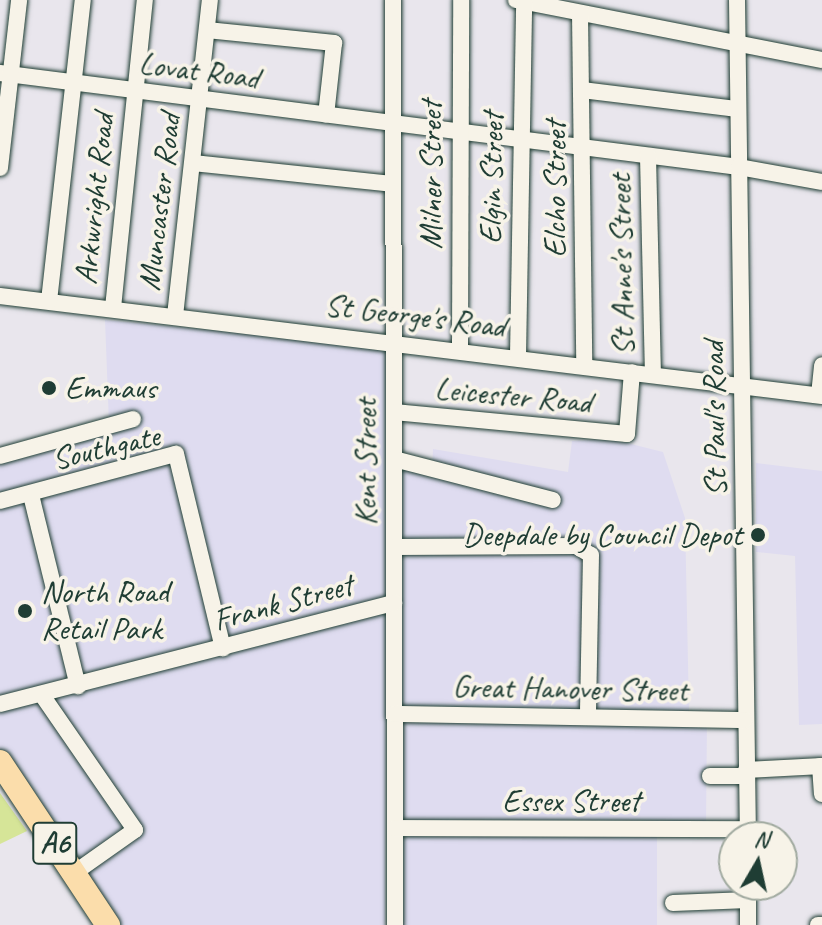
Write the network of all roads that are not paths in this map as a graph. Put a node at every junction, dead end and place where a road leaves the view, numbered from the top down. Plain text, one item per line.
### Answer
1 (19, 0) edge
2 (83, 0) edge
3 (145, 0) edge
4 (210, 0) edge
5 (393, 0) edge
6 (461, 0) edge
7 (737, 0) edge
8 (520, 1) edge
9 (580, 13) junction
10 (207, 30) junction
11 (737, 44) junction
12 (822, 60) edge
13 (5, 74) edge
14 (73, 83) junction
15 (582, 90) junction
16 (134, 91) junction
17 (201, 101) junction
18 (736, 109) junction
19 (326, 115) junction
20 (391, 123) junction
21 (458, 132) junction
22 (513, 138) junction
23 (1, 144) edge
24 (582, 148) junction
25 (648, 156) junction
26 (193, 163) junction
27 (739, 167) junction
28 (0, 168) edge
29 (822, 182) edge
30 (392, 184) junction
31 (0, 296) edge
32 (49, 301) junction
33 (113, 308) junction
34 (175, 316) junction
35 (394, 342) junction
36 (460, 349) junction
37 (518, 356) junction
38 (584, 364) junction
39 (822, 365) edge
40 (632, 372) junction
41 (653, 374) junction
42 (742, 386) junction
43 (820, 396) edge
44 (394, 412) junction
45 (133, 419) dead end
46 (0, 456) edge
47 (394, 459) junction
48 (31, 495) junction
49 (553, 500) dead end
50 (0, 501) edge
51 (394, 547) junction
52 (394, 603) junction
53 (223, 648) junction
54 (78, 686) junction
55 (42, 695) junction
56 (0, 704) edge
57 (395, 714) junction
58 (588, 717) junction
59 (745, 720) junction
60 (0, 762) edge
61 (821, 766) edge
62 (746, 773) junction
63 (710, 776) dead end
64 (822, 794) edge
65 (748, 821) edge
66 (395, 828) junction
67 (718, 833) edge
68 (74, 873) junction
69 (718, 896) edge
70 (748, 901) edge
71 (673, 903) dead end
72 (108, 925) edge
73 (395, 925) edge
74 (748, 925) edge

1 - 13 street
2 - 14 street
3 - 16 street, Arkwright Road
4 - 10 street, Muncaster Road
5 - 20 street, Kent Street
6 - 21 street, Milner Street
7 - 11 street, St Paul's Road
8 - 9 street
8 - 22 street, Elgin Street
9 - 11 street
9 - 15 street, Elcho Street
10 - 17 street, Muncaster Road
10 - 19 street
11 - 12 street
11 - 18 street, St Paul's Road
13 - 14 street, Lovat Road
13 - 23 street
14 - 16 street, Lovat Road
14 - 32 street
15 - 18 street
15 - 24 street, Elcho Street
16 - 17 street, Lovat Road
16 - 33 street, Arkwright Road
17 - 19 street, Lovat Road
17 - 26 street, Muncaster Road
18 - 27 street, St Paul's Road
19 - 20 street, Lovat Road
20 - 21 street, Lovat Road
20 - 30 street, Kent Street
21 - 22 street, Lovat Road
21 - 36 street, Milner Street
22 - 24 street, Lovat Road
22 - 37 street, Elgin Street
23 - 28 street
24 - 25 street, Lovat Road
24 - 38 street, Elcho Street
25 - 27 street, Lovat Road
25 - 41 street, St Anne's Street
26 - 30 street
26 - 34 street, Muncaster Road
27 - 29 street, Lovat Road
27 - 42 street, St Paul's Road
30 - 35 street, Kent Street
31 - 32 street, St George's Road
32 - 33 street, St George's Road
33 - 34 street, St George's Road
34 - 35 street, St George's Road
35 - 36 street, St George's Road
35 - 44 street, Kent Street
36 - 37 street, St George's Road
37 - 38 street, St George's Road
38 - 40 street, St George's Road
39 - 43 street
40 - 41 street, St George's Road
40 - 44 street, Leicester Road
41 - 42 street, St George's Road
42 - 43 street, St George's Road
42 - 59 street, St Paul's Road
44 - 47 street, Kent Street
45 - 46 street
47 - 49 street
47 - 51 street, Kent Street
48 - 50 street, Southgate
48 - 53 street, Southgate
48 - 54 street
51 - 52 street, Kent Street
51 - 58 street
52 - 53 street, Frank Street
52 - 57 street, Kent Street
53 - 54 street, Frank Street
54 - 55 street, Frank Street
55 - 56 street, Frank Street
55 - 68 street
57 - 58 street, Great Hanover Street
57 - 66 street, Kent Street
58 - 59 street, Great Hanover Street
59 - 62 street, St Paul's Road
60 - 68 highway, A6
61 - 62 street
61 - 64 street
62 - 63 street
62 - 65 street, St Paul's Road
66 - 67 street, Essex Street
66 - 73 street, Kent Street
68 - 72 highway, A6
69 - 71 street
70 - 74 street

